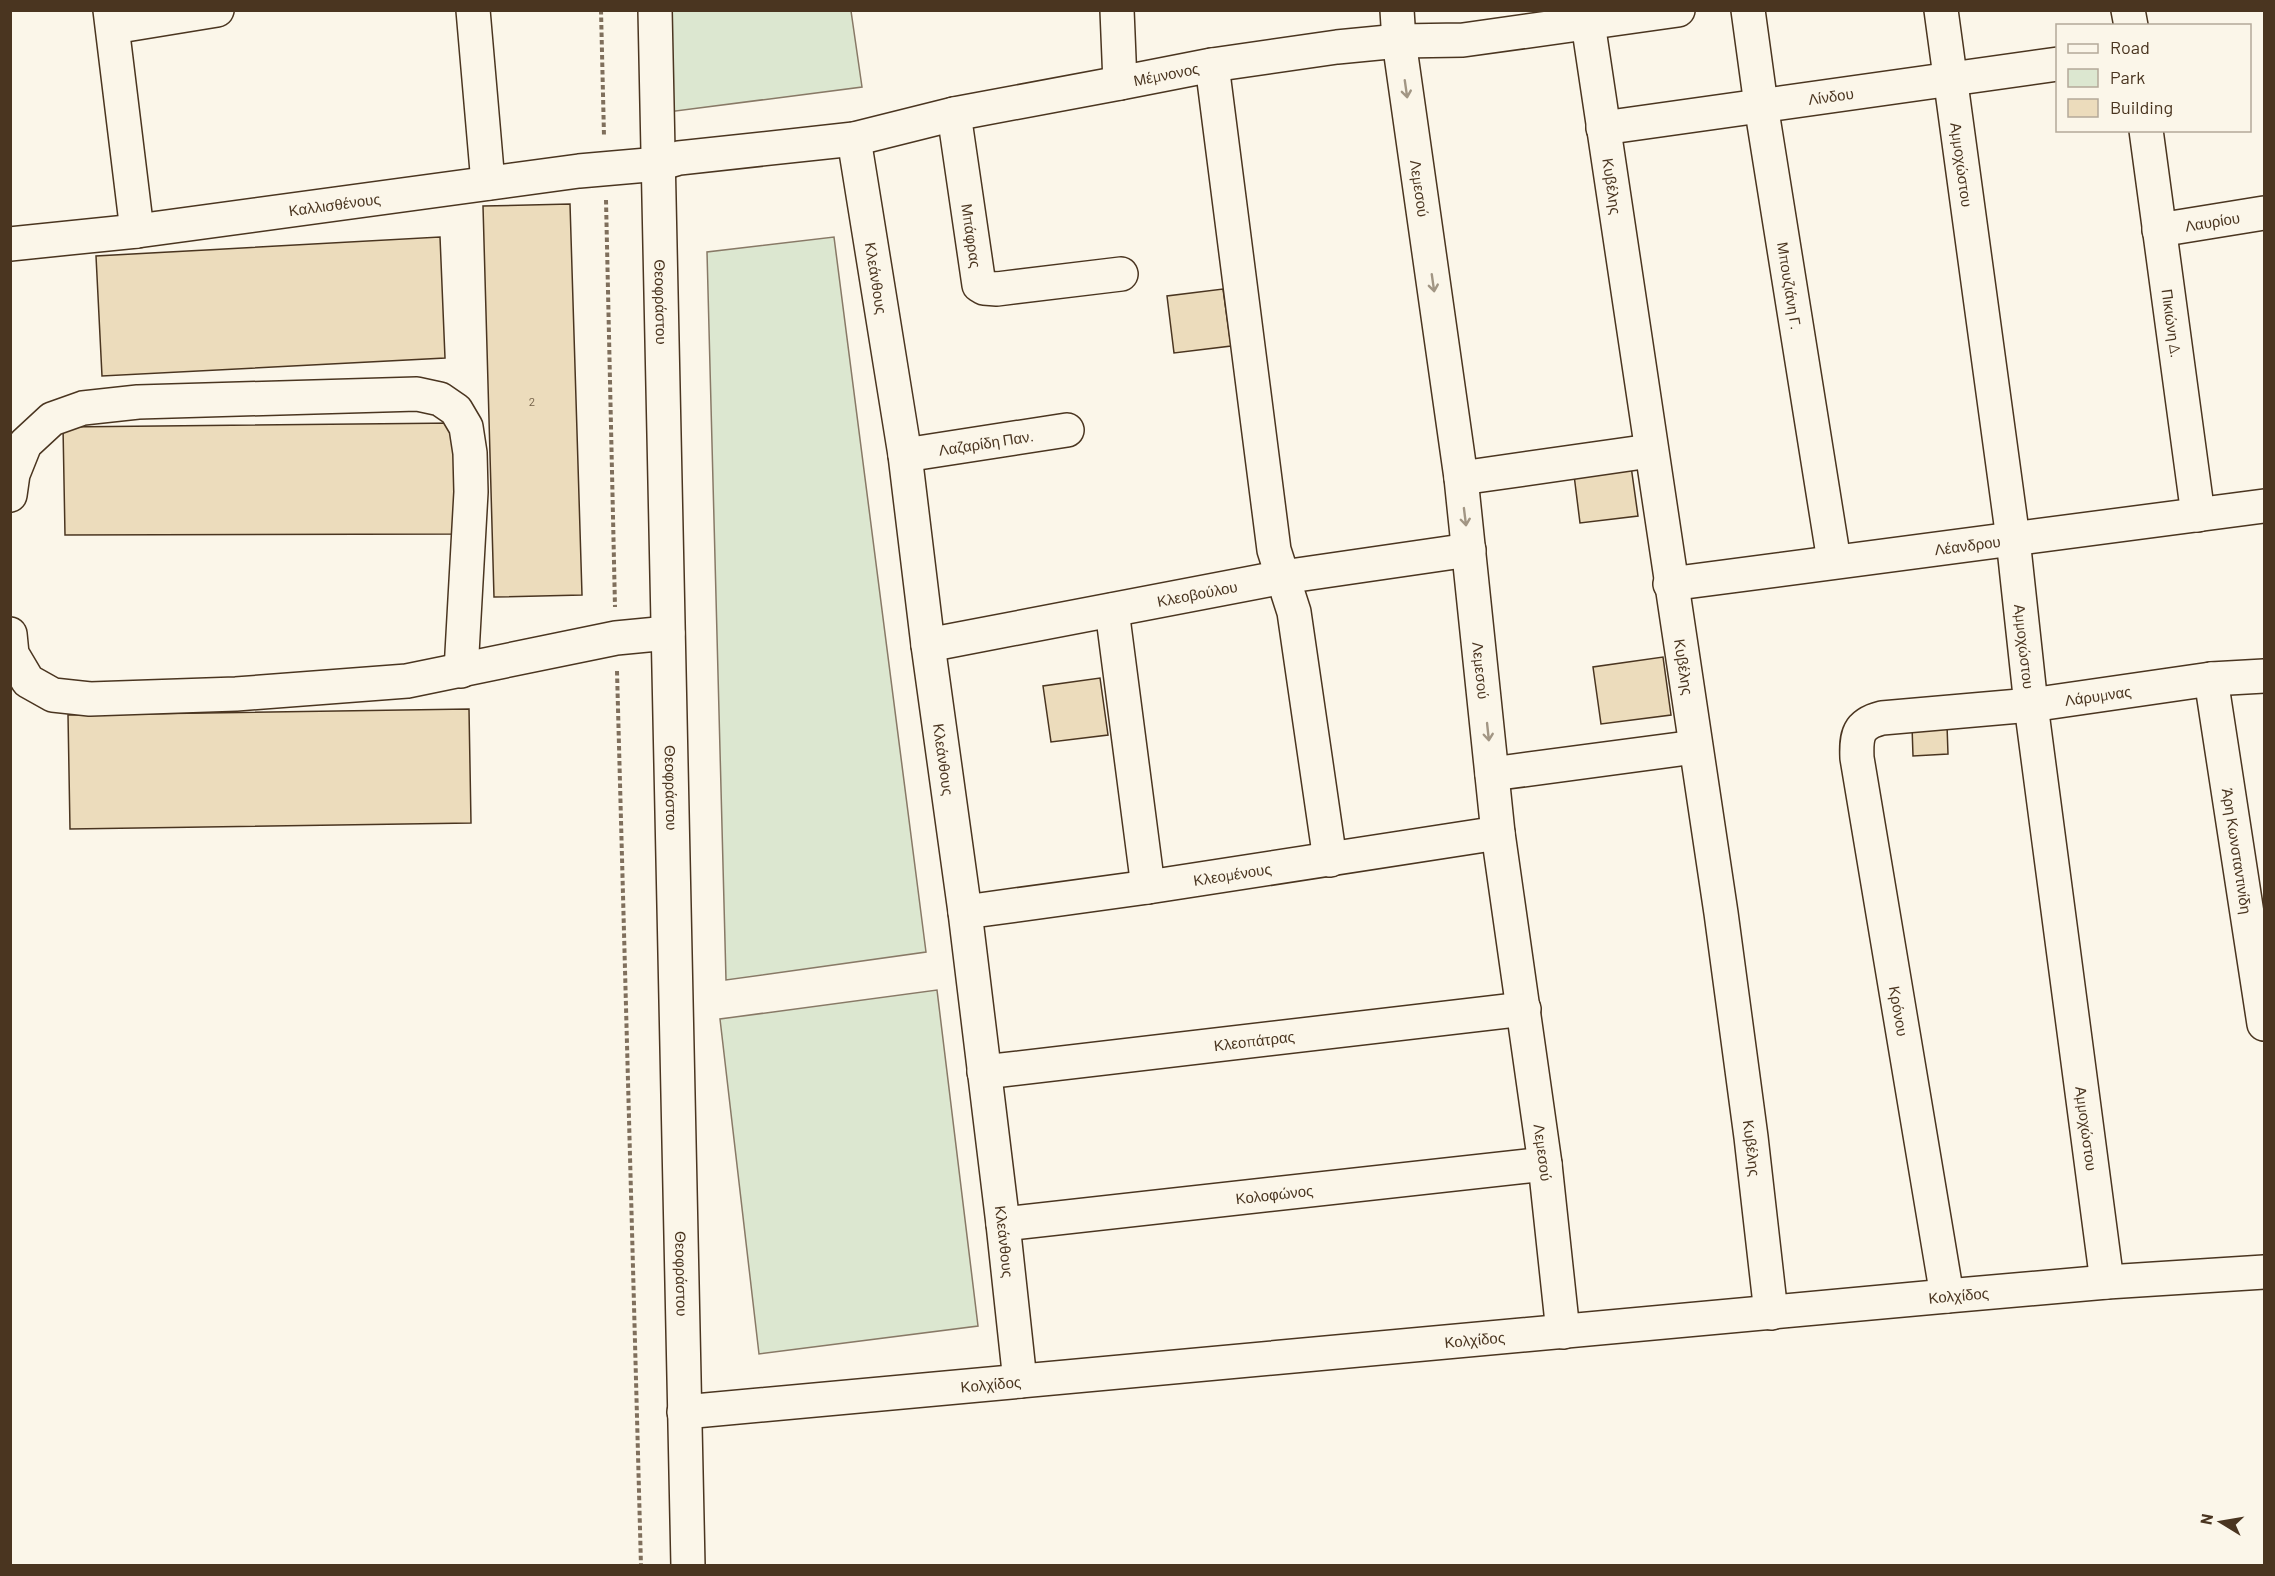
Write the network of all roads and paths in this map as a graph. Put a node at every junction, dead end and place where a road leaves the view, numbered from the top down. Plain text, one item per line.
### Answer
1 (217, 10) edge
2 (473, 10) edge
3 (601, 10) edge
4 (655, 10) edge
5 (1117, 10) edge
6 (1678, 10) edge
7 (1748, 10) edge
8 (1941, 10) edge
9 (1635, 14) edge
10 (112, 19) edge
11 (1587, 23) junction
12 (1398, 26) edge
13 (2056, 64) edge
14 (1212, 65) junction
15 (1950, 80) junction
16 (1120, 83) junction
17 (1761, 105) junction
18 (954, 114) junction
19 (1603, 128) junction
20 (2146, 132) edge
21 (854, 139) junction
22 (659, 164) junction
23 (605, 168) junction
24 (488, 183) junction
25 (2265, 213) edge
26 (2159, 230) junction
27 (137, 231) junction
28 (10, 244) edge
29 (1121, 274) dead end
30 (1066, 430) dead end
31 (1650, 451) junction
32 (905, 455) junction
33 (1461, 478) junction
34 (10, 495) edge
35 (2265, 506) edge
36 (2198, 516) junction
37 (2013, 539) junction
38 (1469, 550) junction
39 (1834, 561) junction
40 (1283, 577) junction
41 (1670, 584) junction
42 (1112, 610) junction
43 (668, 633) junction
44 (10, 634) edge
45 (616, 638) junction
46 (928, 645) junction
47 (461, 671) junction
48 (2265, 676) edge
49 (2211, 678) junction
50 (2031, 705) junction
51 (1862, 727) joint
52 (1695, 747) junction
53 (1492, 774) junction
54 (1498, 833) junction
55 (1330, 860) junction
56 (1148, 887) junction
57 (965, 912) junction
58 (1524, 1009) junction
59 (2264, 1009) edge
60 (984, 1072) junction
61 (1545, 1164) junction
62 (1003, 1224) junction
63 (2265, 1272) edge
64 (2107, 1282) junction
65 (1947, 1296) junction
66 (1771, 1313) junction
67 (1563, 1332) junction
68 (1020, 1381) junction
69 (684, 1412) junction
70 (641, 1566) edge
71 (688, 1566) edge

1 - 10 street
2 - 24 street
3 - 23 path
4 - 22 street, Θεοφράστου
5 - 16 street
6 - 9 street, Μέμνονος
7 - 17 street, Μπουζιάνη Γ.
8 - 15 street, Αμμοχώστου
9 - 11 street, Μέμνονος
10 - 27 street
11 - 12 street, Μέμνονος
11 - 19 street, Κυβέλης
12 - 14 street, Μέμνονος
12 -> 33 street, Λεμεσού
13 - 15 street, Λίνδου
14 - 16 street, Μέμνονος
14 - 40 street
15 - 17 street, Λίνδου
15 - 37 street, Αμμοχώστου
16 - 18 street, Μέμνονος
17 - 19 street, Λίνδου
17 - 39 street, Μπουζιάνη Γ.
18 - 21 street, Μέμνονος
18 - 29 street, Μπάφρας
19 - 31 street, Κυβέλης
20 - 26 street, Πικιώνη Δ.
21 - 22 street, Μέμνονος
21 - 32 street, Κλεάνθους
22 - 23 street, Καλλισθένους
22 - 43 street, Θεοφράστου
23 - 24 street, Καλλισθένους
23 - 45 path
24 - 27 street, Καλλισθένους
25 - 26 street, Λαυρίου
26 - 36 street, Πικιώνη Δ.
27 - 28 street, Καλλισθένους
30 - 32 street, Λαζαρίδη Παν.
31 - 33 street
31 - 41 street, Κυβέλης
32 - 46 street, Κλεάνθους
33 -> 38 street, Λεμεσού
34 - 47 street
35 - 36 street, Λέανδρου
36 - 37 street, Λέανδρου
37 - 39 street, Λέανδρου
37 - 50 street, Αμμοχώστου
38 - 40 street, Κλεοβούλου
38 -> 53 street, Λεμεσού
39 - 41 street, Λέανδρου
40 - 42 street, Κλεοβούλου
40 - 55 street
41 - 52 street, Κυβέλης
42 - 46 street, Κλεοβούλου
42 - 56 street
43 - 45 street
43 - 69 street, Θεοφράστου
44 - 47 street
45 - 47 street
45 - 70 path
46 - 57 street, Κλεάνθους
48 - 49 street, Λάρυμνας
49 - 50 street, Λάρυμνας
49 - 59 street, Άρη Κωνσταντινίδη
50 - 51 street, Λάρυμνας
50 - 64 street, Αμμοχώστου
51 - 65 street, Κρόνου
52 - 53 street
52 - 66 street, Κυβέλης
53 - 54 street, Λεμεσού
54 - 55 street, Κλεομένους
54 - 58 street, Λεμεσού
55 - 56 street, Κλεομένους
56 - 57 street, Κλεομένους
57 - 60 street, Κλεάνθους
58 - 60 street, Κλεοπάτρας
58 - 61 street, Λεμεσού
60 - 62 street, Κλεάνθους
61 - 62 street, Κολοφώνος
61 - 67 street, Λεμεσού
62 - 68 street, Κλεάνθους
63 - 64 street, Κολχίδος
64 - 65 street, Κολχίδος
65 - 66 street, Κολχίδος
66 - 67 street, Κολχίδος
67 - 68 street, Κολχίδος
68 - 69 street, Κολχίδος
69 - 71 street, Θεοφράστου

